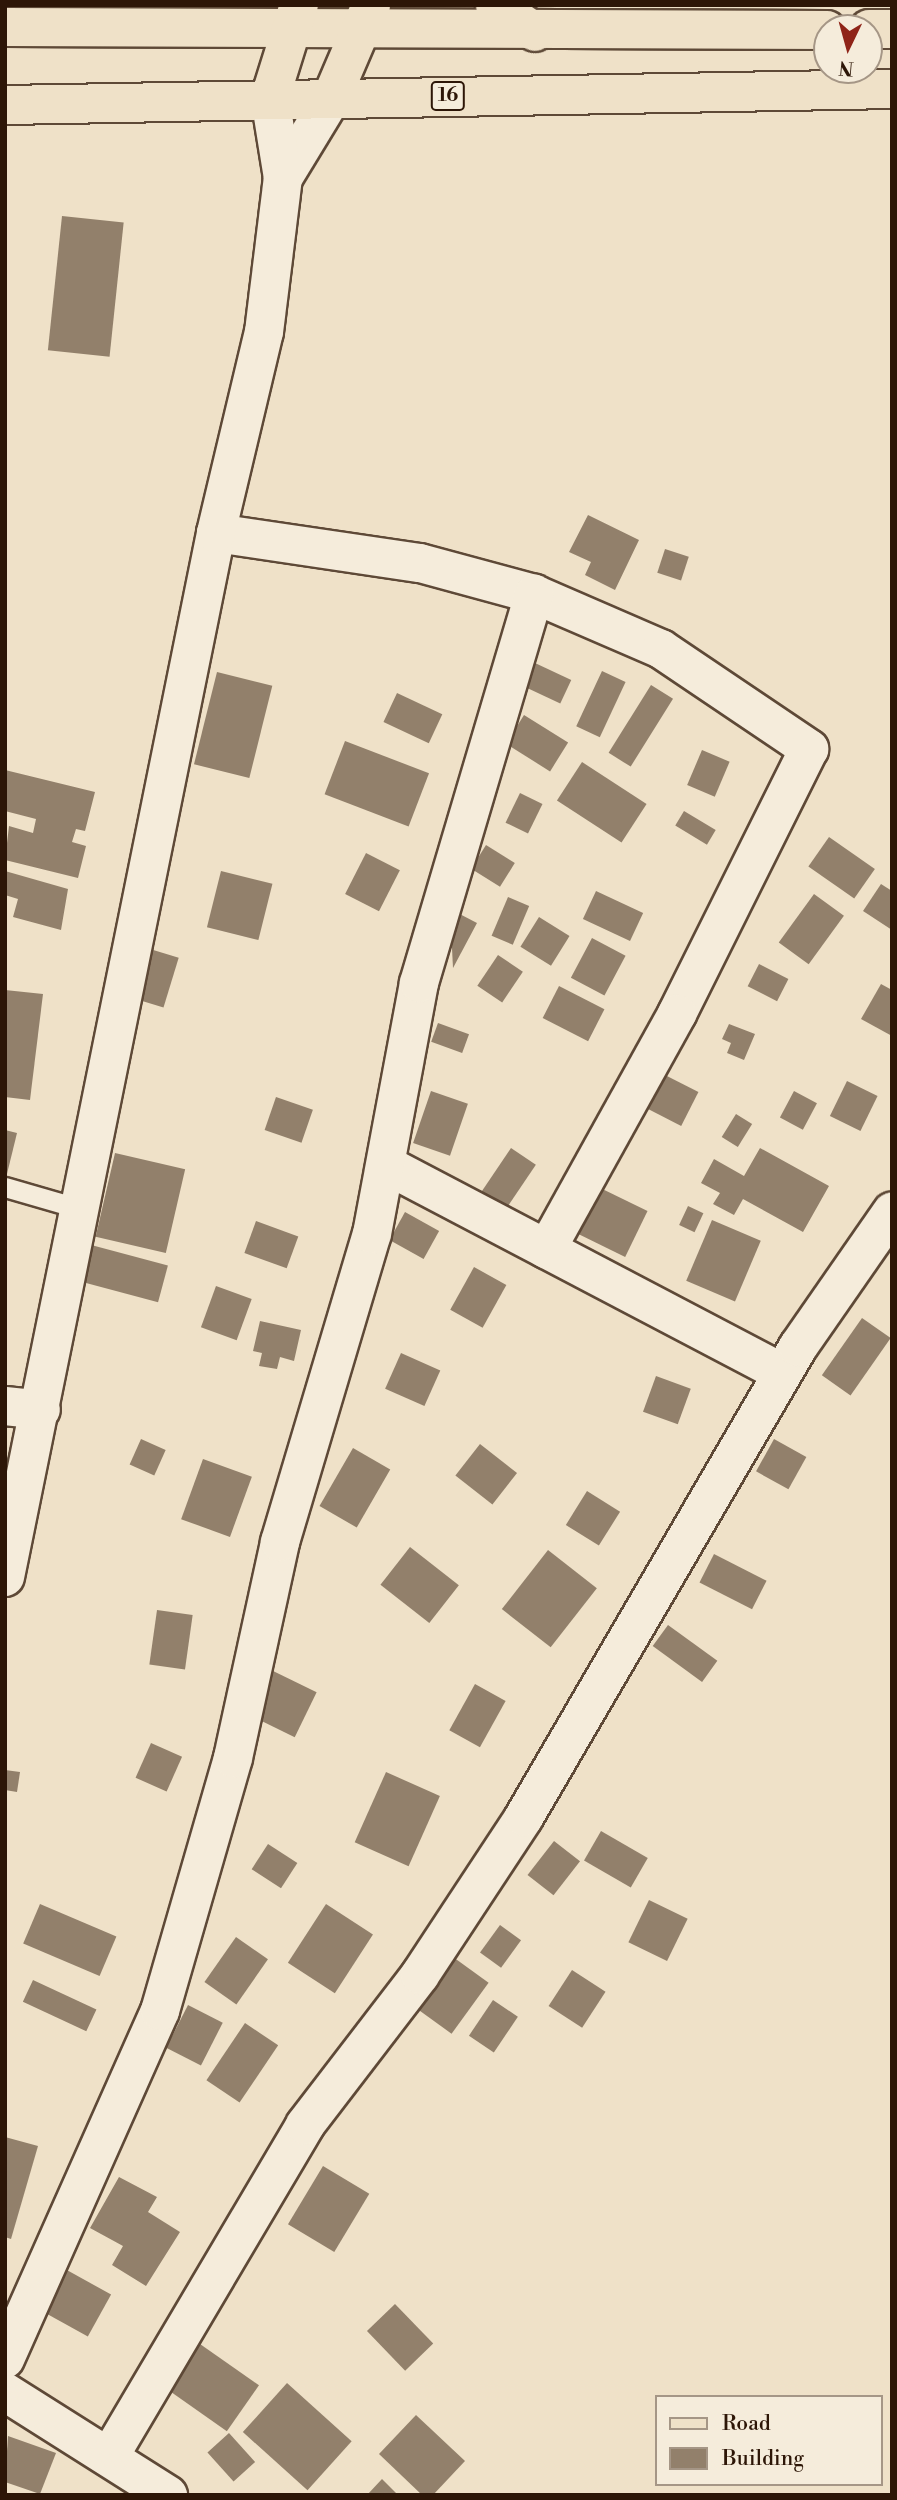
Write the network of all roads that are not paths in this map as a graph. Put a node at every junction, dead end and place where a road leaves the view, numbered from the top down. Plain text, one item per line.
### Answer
1 (495, 5) edge
2 (368, 15) edge
3 (296, 16) edge
4 (5, 27) edge
5 (813, 30) edge
6 (535, 32) junction
7 (892, 89) edge
8 (270, 98) junction
9 (331, 99) junction
10 (5, 105) edge
11 (284, 178) junction
12 (216, 533) junction
13 (534, 594) junction
14 (388, 1166) junction
15 (5, 1187) edge
16 (82, 1209) junction
17 (892, 1212) edge
18 (547, 1249) junction
19 (782, 1373) junction
20 (23, 1408) edge
21 (5, 1577) edge
22 (5, 2358) edge
23 (5, 2392) edge
24 (109, 2457) junction
25 (169, 2495) edge

1 - 6 main road
2 - 3 main road
2 - 6 main road
2 - 9 main road
3 - 4 main road
3 - 8 main road
5 - 6 main road
7 - 9 main road, 16
8 - 9 main road, 16
8 - 10 main road, 16
8 - 11 street
9 - 11 street
11 - 12 street
12 - 13 street
12 - 16 street
13 - 14 street
13 - 18 street
14 - 18 street
14 - 22 street
15 - 16 lane
16 - 20 street
17 - 19 street
18 - 19 street
19 - 24 street
20 - 21 street
23 - 24 street
24 - 25 street

